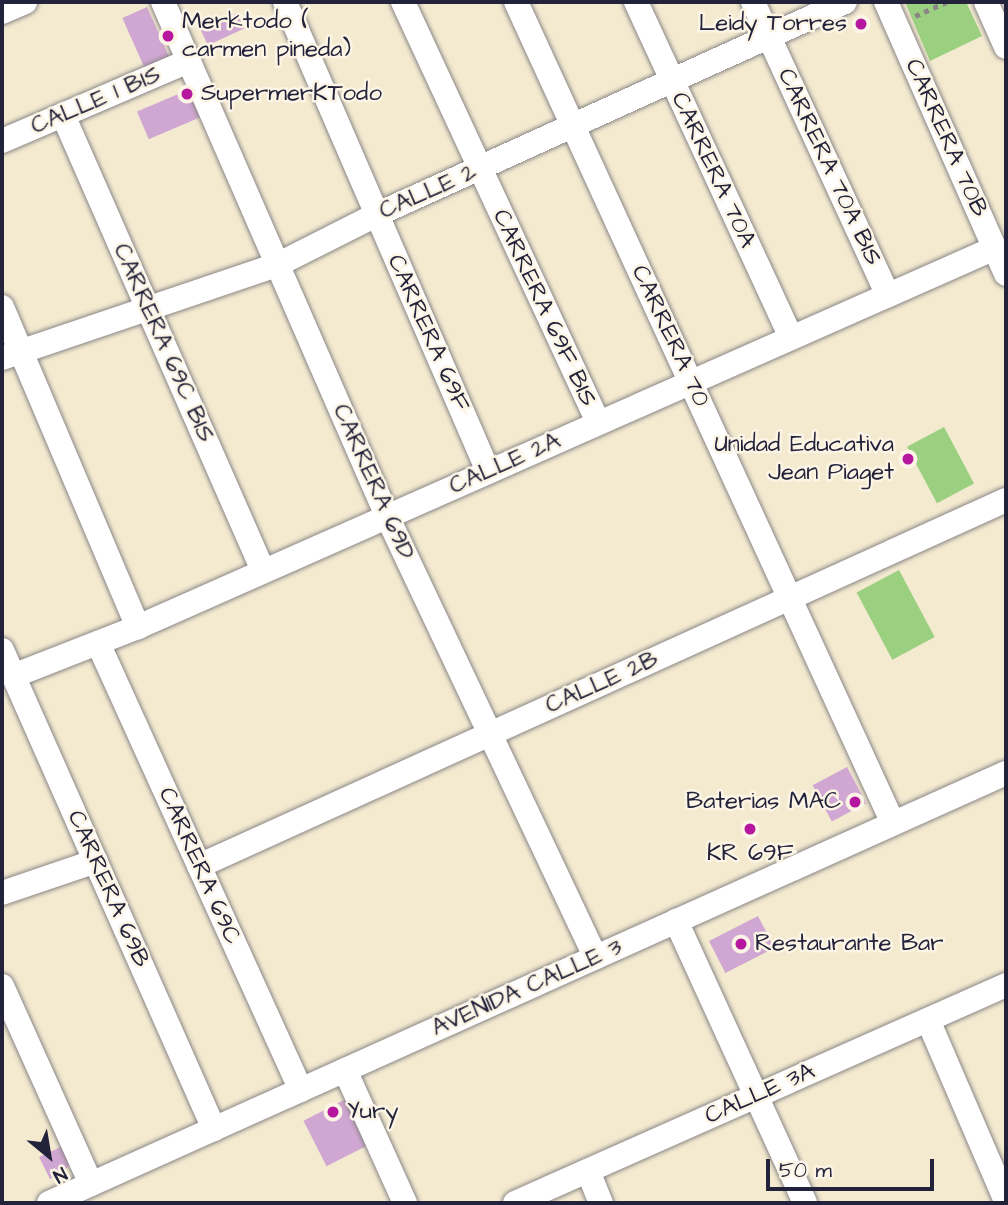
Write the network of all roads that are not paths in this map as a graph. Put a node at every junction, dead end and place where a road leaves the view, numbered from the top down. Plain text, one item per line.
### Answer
1 (25, 2) edge
2 (163, 2) edge
3 (285, 2) edge
4 (402, 2) edge
5 (516, 2) edge
6 (636, 2) edge
7 (753, 2) edge
8 (845, 2) edge
9 (886, 2) edge
10 (986, 2) edge
11 (2, 12) edge
12 (769, 36) junction
13 (1006, 47) edge
14 (189, 61) junction
15 (672, 82) junction
16 (63, 115) junction
17 (573, 126) junction
18 (2, 141) edge
19 (479, 169) junction
20 (376, 215) junction
21 (995, 248) junction
22 (277, 265) junction
23 (1006, 274) edge
24 (888, 295) junction
25 (2, 307) edge
26 (148, 308) junction
27 (791, 338) junction
28 (11, 355) edge
29 (691, 382) junction
30 (598, 423) junction
31 (488, 471) junction
32 (1006, 500) edge
33 (387, 516) junction
34 (263, 571) junction
35 (790, 598) junction
36 (138, 627) junction
37 (98, 643) junction
38 (2, 650) edge
39 (13, 676) junction
40 (490, 734) junction
41 (1006, 773) edge
42 (893, 823) junction
43 (96, 861) junction
44 (199, 866) junction
45 (2, 893) edge
46 (676, 921) junction
47 (595, 957) junction
48 (1006, 985) edge
49 (2, 986) edge
50 (928, 1020) junction
51 (345, 1070) junction
52 (300, 1090) junction
53 (756, 1096) junction
54 (214, 1129) junction
55 (587, 1171) junction
56 (92, 1184) junction
57 (1006, 1201) edge
58 (49, 1203) edge
59 (405, 1203) edge
60 (515, 1203) edge
61 (601, 1203) edge
62 (805, 1203) edge

1 - 11 street
2 - 14 street, CARRERA 69D
3 - 20 street, CARRERA 69F
4 - 19 street, CARRERA 69F BIS
5 - 17 street, CARRERA 70
6 - 15 street, CARRERA 70A
7 - 12 street, CARRERA 70A BIS
8 - 12 street, CALLE 2
9 - 21 street, CARRERA 70B
10 - 13 street
12 - 15 street, CALLE 2
12 - 24 street, CARRERA 70A BIS
14 - 16 street, CALLE 1 BIS
14 - 22 street, CARRERA 69D
15 - 17 street, CALLE 2
15 - 27 street, CARRERA 70A
16 - 18 street, CALLE 1 BIS
16 - 26 street, CARRERA 69C BIS
17 - 19 street, CALLE 2
17 - 29 street, CARRERA 70
19 - 20 street, CALLE 2
19 - 30 street, CARRERA 69F BIS
20 - 22 street, CALLE 2
20 - 31 street, CARRERA 69F
21 - 23 street, CARRERA 70B
21 - 24 street, CALLE 2A
22 - 26 street, CALLE 2
22 - 33 street, CARRERA 69D
24 - 27 street, CALLE 2A
25 - 28 street
26 - 28 street, CALLE 2
26 - 34 street, CARRERA 69C BIS
27 - 29 street, CALLE 2A
28 - 36 street
29 - 30 street, CALLE 2A
29 - 35 street, CARRERA 70
30 - 31 street, CALLE 2A
31 - 33 street, CALLE 2A
32 - 35 street, CALLE 2B
33 - 34 street, CALLE 2A
33 - 40 street, CARRERA 69D
34 - 36 street, CALLE 2A
35 - 40 street, CALLE 2B
35 - 42 street, CARRERA 70
36 - 37 street, CALLE 2A
37 - 39 street, CALLE 2A
37 - 44 street, CARRERA 69C
38 - 39 street, CARRERA 69B
39 - 43 street, CARRERA 69B
40 - 44 street, CALLE 2B
40 - 47 street, CARRERA 69D
41 - 42 street, AVENIDA CALLE 3
42 - 46 street, AVENIDA CALLE 3
43 - 45 street
43 - 54 street, CARRERA 69B
44 - 52 street, CARRERA 69C
46 - 47 street, AVENIDA CALLE 3
46 - 53 street
47 - 51 street, AVENIDA CALLE 3
48 - 50 street, CALLE 3A
49 - 56 street
50 - 53 street, CALLE 3A
50 - 57 street
51 - 52 street, AVENIDA CALLE 3
51 - 59 street
52 - 54 street, AVENIDA CALLE 3
53 - 55 street, CALLE 3A
53 - 62 street
54 - 56 street, AVENIDA CALLE 3
55 - 60 street, CALLE 3A
55 - 61 street
56 - 58 street, AVENIDA CALLE 3

